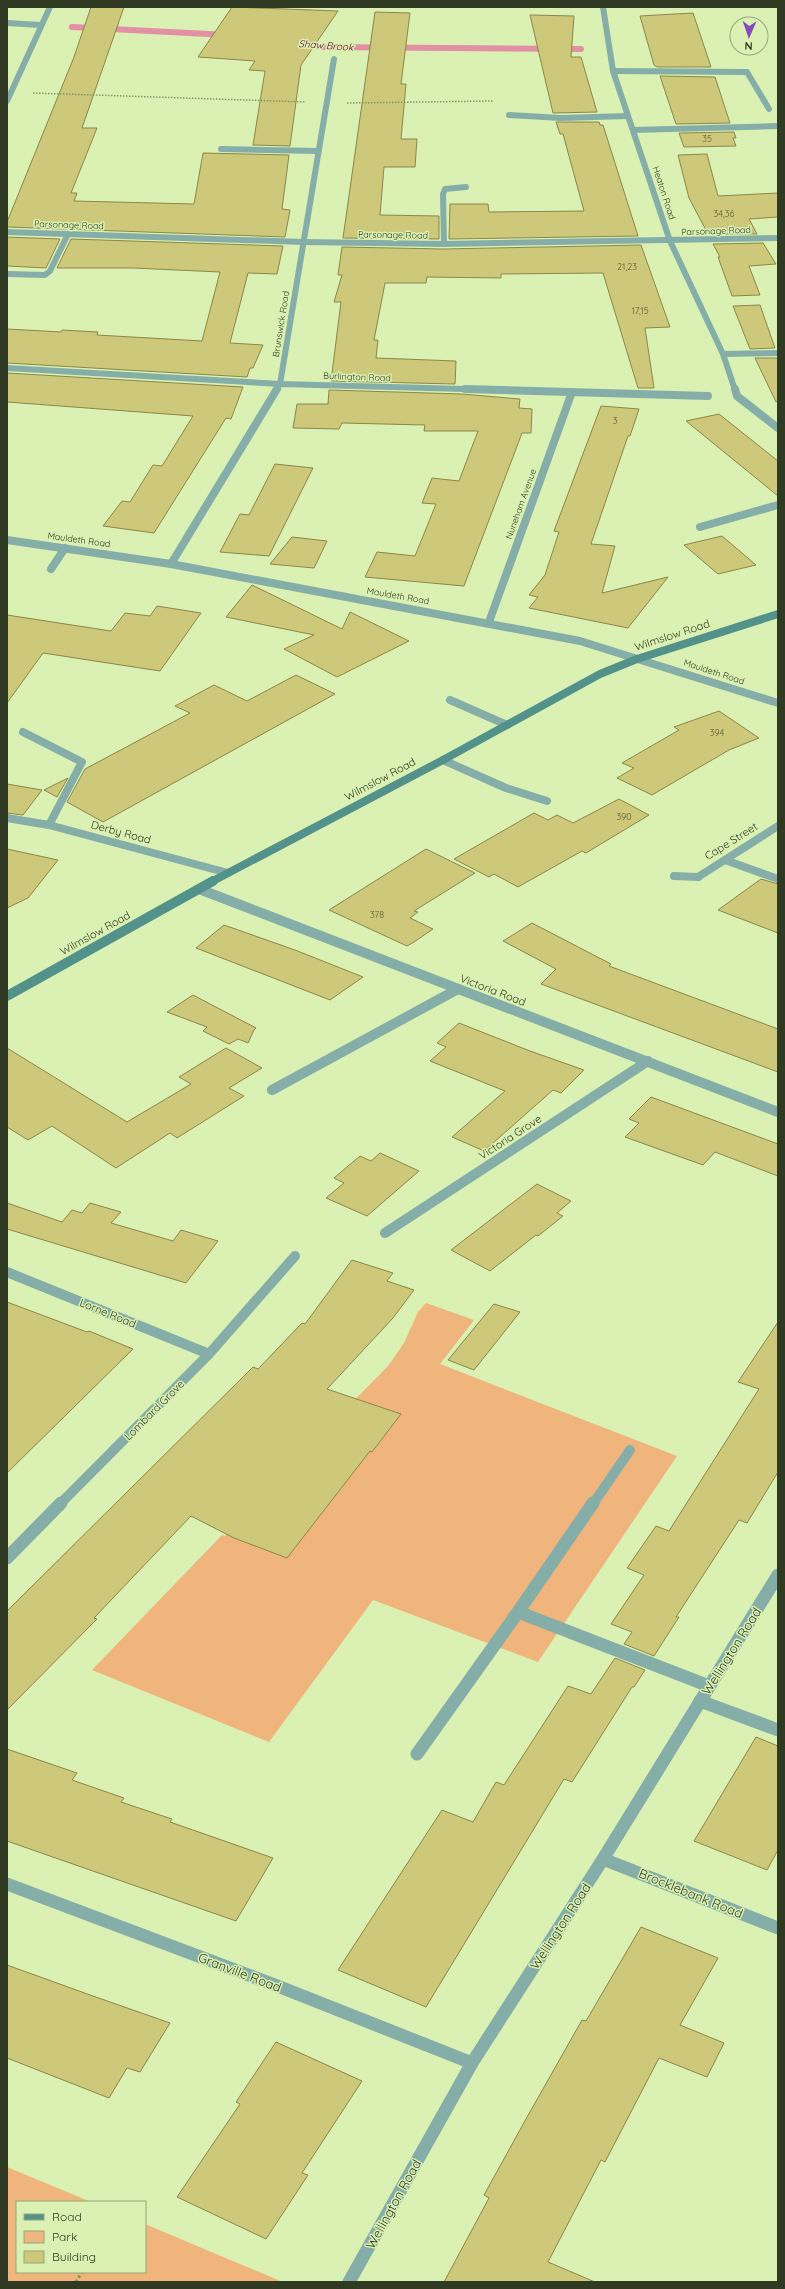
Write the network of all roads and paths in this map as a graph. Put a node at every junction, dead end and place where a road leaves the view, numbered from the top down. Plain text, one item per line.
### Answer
1 (50, 7) edge
2 (603, 7) edge
3 (7, 23) edge
4 (40, 26) junction
5 (334, 59) dead end
6 (613, 71) junction
7 (11, 92) junction
8 (7, 101) edge
9 (498, 101) dead end
10 (327, 103) junction
11 (769, 109) dead end
12 (509, 115) dead end
13 (628, 116) junction
14 (778, 126) edge
15 (633, 130) junction
16 (221, 150) dead end
17 (318, 151) junction
18 (466, 187) dead end
19 (7, 232) edge
20 (68, 234) junction
21 (778, 238) edge
22 (670, 241) junction
23 (303, 242) junction
24 (444, 244) junction
25 (7, 274) edge
26 (778, 353) edge
27 (723, 354) junction
28 (7, 368) edge
29 (280, 384) junction
30 (572, 392) junction
31 (708, 396) dead end
32 (778, 428) edge
33 (778, 505) edge
34 (700, 527) dead end
35 (7, 540) edge
36 (65, 548) junction
37 (171, 564) junction
38 (51, 569) dead end
39 (778, 614) edge
40 (489, 622) junction
41 (637, 659) junction
42 (450, 700) dead end
43 (778, 703) edge
44 (507, 725) junction
45 (23, 732) dead end
46 (443, 760) junction
47 (547, 801) dead end
48 (7, 818) edge
49 (49, 825) junction
50 (778, 826) edge
51 (725, 860) junction
52 (228, 873) junction
53 (674, 876) dead end
54 (778, 879) edge
55 (199, 889) junction
56 (458, 990) junction
57 (7, 996) edge
58 (648, 1061) junction
59 (272, 1090) dead end
60 (778, 1112) edge
61 (385, 1233) dead end
62 (295, 1256) dead end
63 (7, 1272) edge
64 (208, 1354) junction
65 (630, 1450) dead end
66 (7, 1558) edge
67 (778, 1575) edge
68 (518, 1612) junction
69 (709, 1686) junction
70 (700, 1701) junction
71 (778, 1730) edge
72 (417, 1754) dead end
73 (603, 1858) junction
74 (7, 1884) edge
75 (778, 1928) edge
76 (472, 2063) junction
77 (81, 2273) edge
78 (76, 2282) edge
79 (349, 2282) edge

1 - 4 street
2 - 6 street, Heaton Road
3 - 4 street
4 - 7 street
5 - 10 street, Brunswick Road
6 - 11 street
6 - 13 street, Heaton Road
7 - 8 street
7 - 10 path
9 - 10 path
10 - 17 street, Brunswick Road
12 - 13 street
13 - 15 street, Heaton Road
14 - 15 street
15 - 22 street, Heaton Road
16 - 17 street
17 - 23 street, Brunswick Road
18 - 24 street
19 - 20 street, Parsonage Road
20 - 23 street, Parsonage Road
20 - 25 street
21 - 22 street, Parsonage Road
22 - 24 street, Parsonage Road
22 - 27 street, Heaton Road
23 - 24 street, Parsonage Road
23 - 29 street, Brunswick Road
26 - 27 street
27 - 32 street, Heaton Road
28 - 29 street, Burlington Road
29 - 30 street, Burlington Road
29 - 37 street, Brunswick Road
30 - 31 street, Burlington Road
30 - 40 street, Nuneham Avenue
33 - 34 street
35 - 36 street, Mauldeth Road
36 - 37 street, Mauldeth Road
36 - 38 street
37 - 40 street, Mauldeth Road
39 - 41 main road, Wilmslow Road
40 - 41 street, Mauldeth Road
41 - 43 street, Mauldeth Road
41 - 44 main road, Wilmslow Road
42 - 44 street
44 - 46 main road, Wilmslow Road
45 - 49 street
46 - 47 street
46 - 52 main road, Wilmslow Road
48 - 49 street, Derby Road
49 - 52 street, Derby Road
50 - 51 street, Cape Street
51 - 53 street, Cape Street
51 - 54 street
52 - 55 main road, Wilmslow Road
55 - 56 street, Victoria Road
55 - 57 main road, Wilmslow Road
56 - 58 street, Victoria Road
56 - 59 street
58 - 60 street, Victoria Road
58 - 61 street, Victoria Grove
62 - 64 street, Lombard Grove
63 - 64 street, Lorne Road
64 - 66 street, Lombard Grove
65 - 68 street
67 - 69 street, Wellington Road
68 - 69 street
68 - 72 street
69 - 70 street, Wellington Road
70 - 71 street
70 - 73 street, Wellington Road
73 - 75 street, Brocklebank Road
73 - 76 street, Wellington Road
74 - 76 street, Granville Road
76 - 79 street, Wellington Road
77 - 78 path

